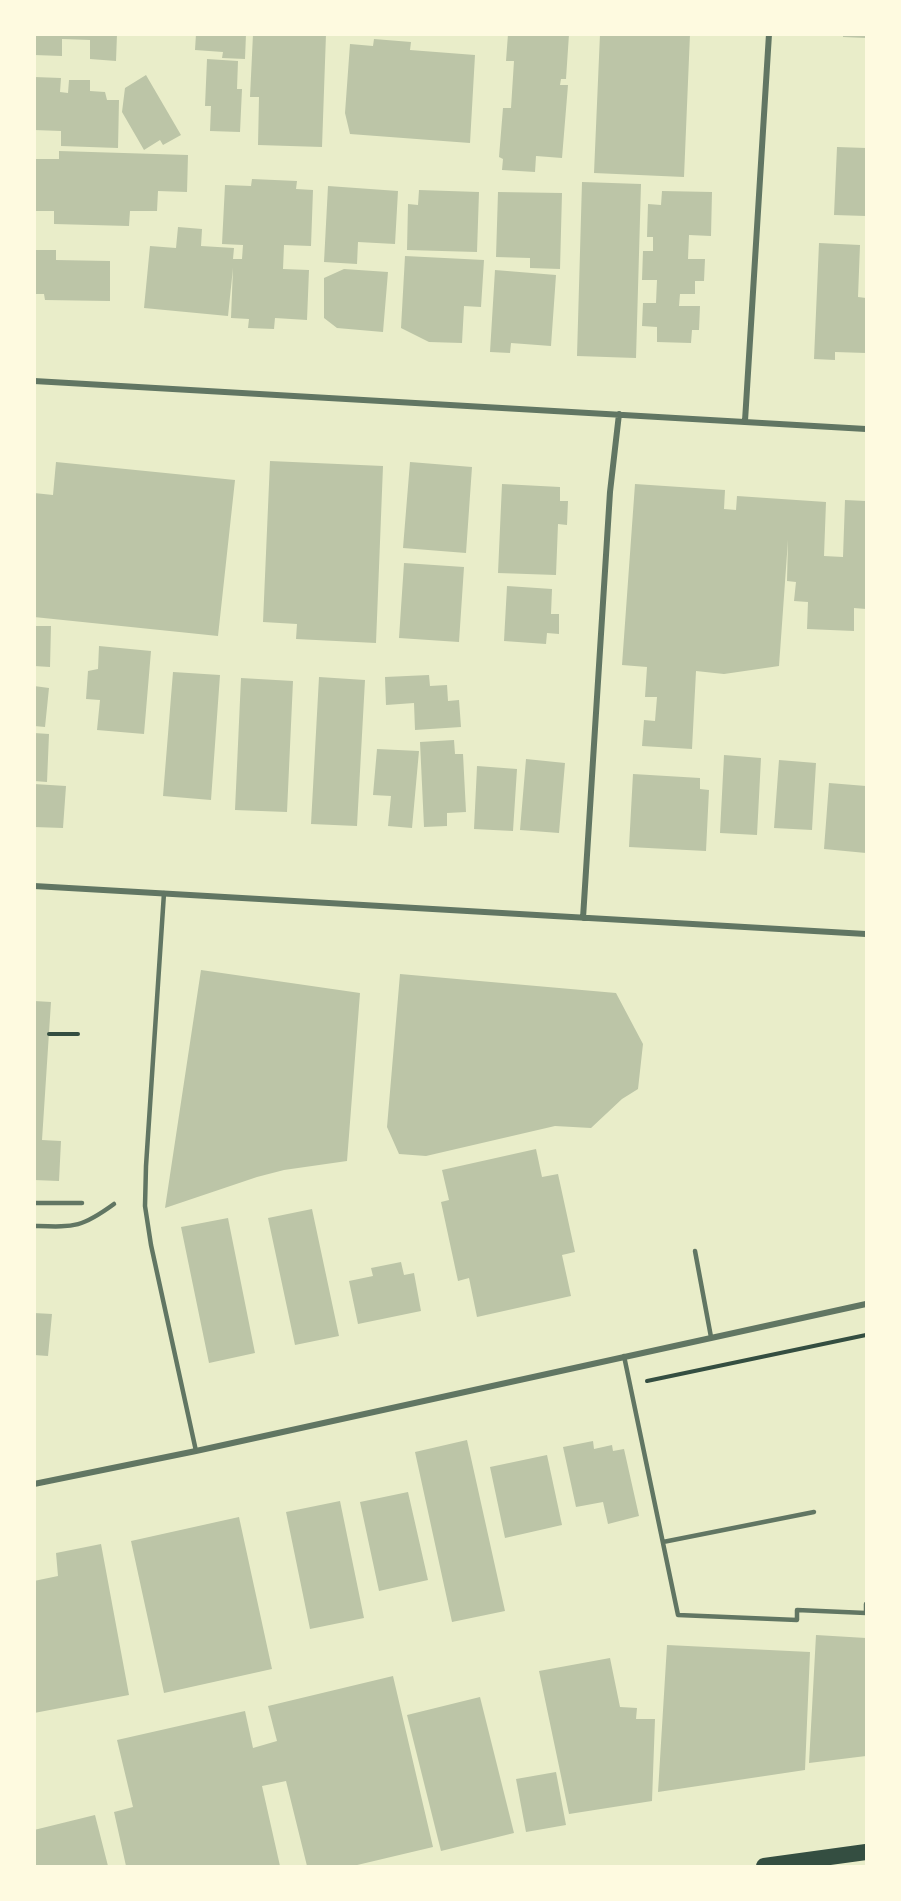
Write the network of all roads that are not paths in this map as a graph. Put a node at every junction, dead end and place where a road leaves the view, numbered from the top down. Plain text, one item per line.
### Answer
1 (768, 34) edge
2 (34, 381) edge
3 (619, 414) junction
4 (745, 422) junction
5 (867, 429) edge
6 (34, 886) edge
7 (164, 894) junction
8 (584, 918) junction
9 (867, 934) edge
10 (34, 1203) edge
11 (82, 1203) dead end
12 (114, 1204) dead end
13 (34, 1226) edge
14 (695, 1251) dead end
15 (867, 1304) edge
16 (711, 1337) junction
17 (624, 1356) junction
18 (196, 1451) junction
19 (34, 1484) edge
20 (814, 1512) dead end
21 (663, 1542) junction
22 (867, 1604) edge
23 (866, 1613) edge
24 (867, 1852) edge
25 (764, 1866) edge

1 - 4 street
2 - 3 street
3 - 4 street
3 - 8 street
4 - 5 street
6 - 7 street
7 - 8 street
7 - 18 lane
8 - 9 street
10 - 11 lane
12 - 13 lane
14 - 16 lane
15 - 16 street
16 - 17 street
17 - 18 street
17 - 21 lane
18 - 19 street
20 - 21 lane
21 - 23 lane
22 - 23 lane
24 - 25 highway

